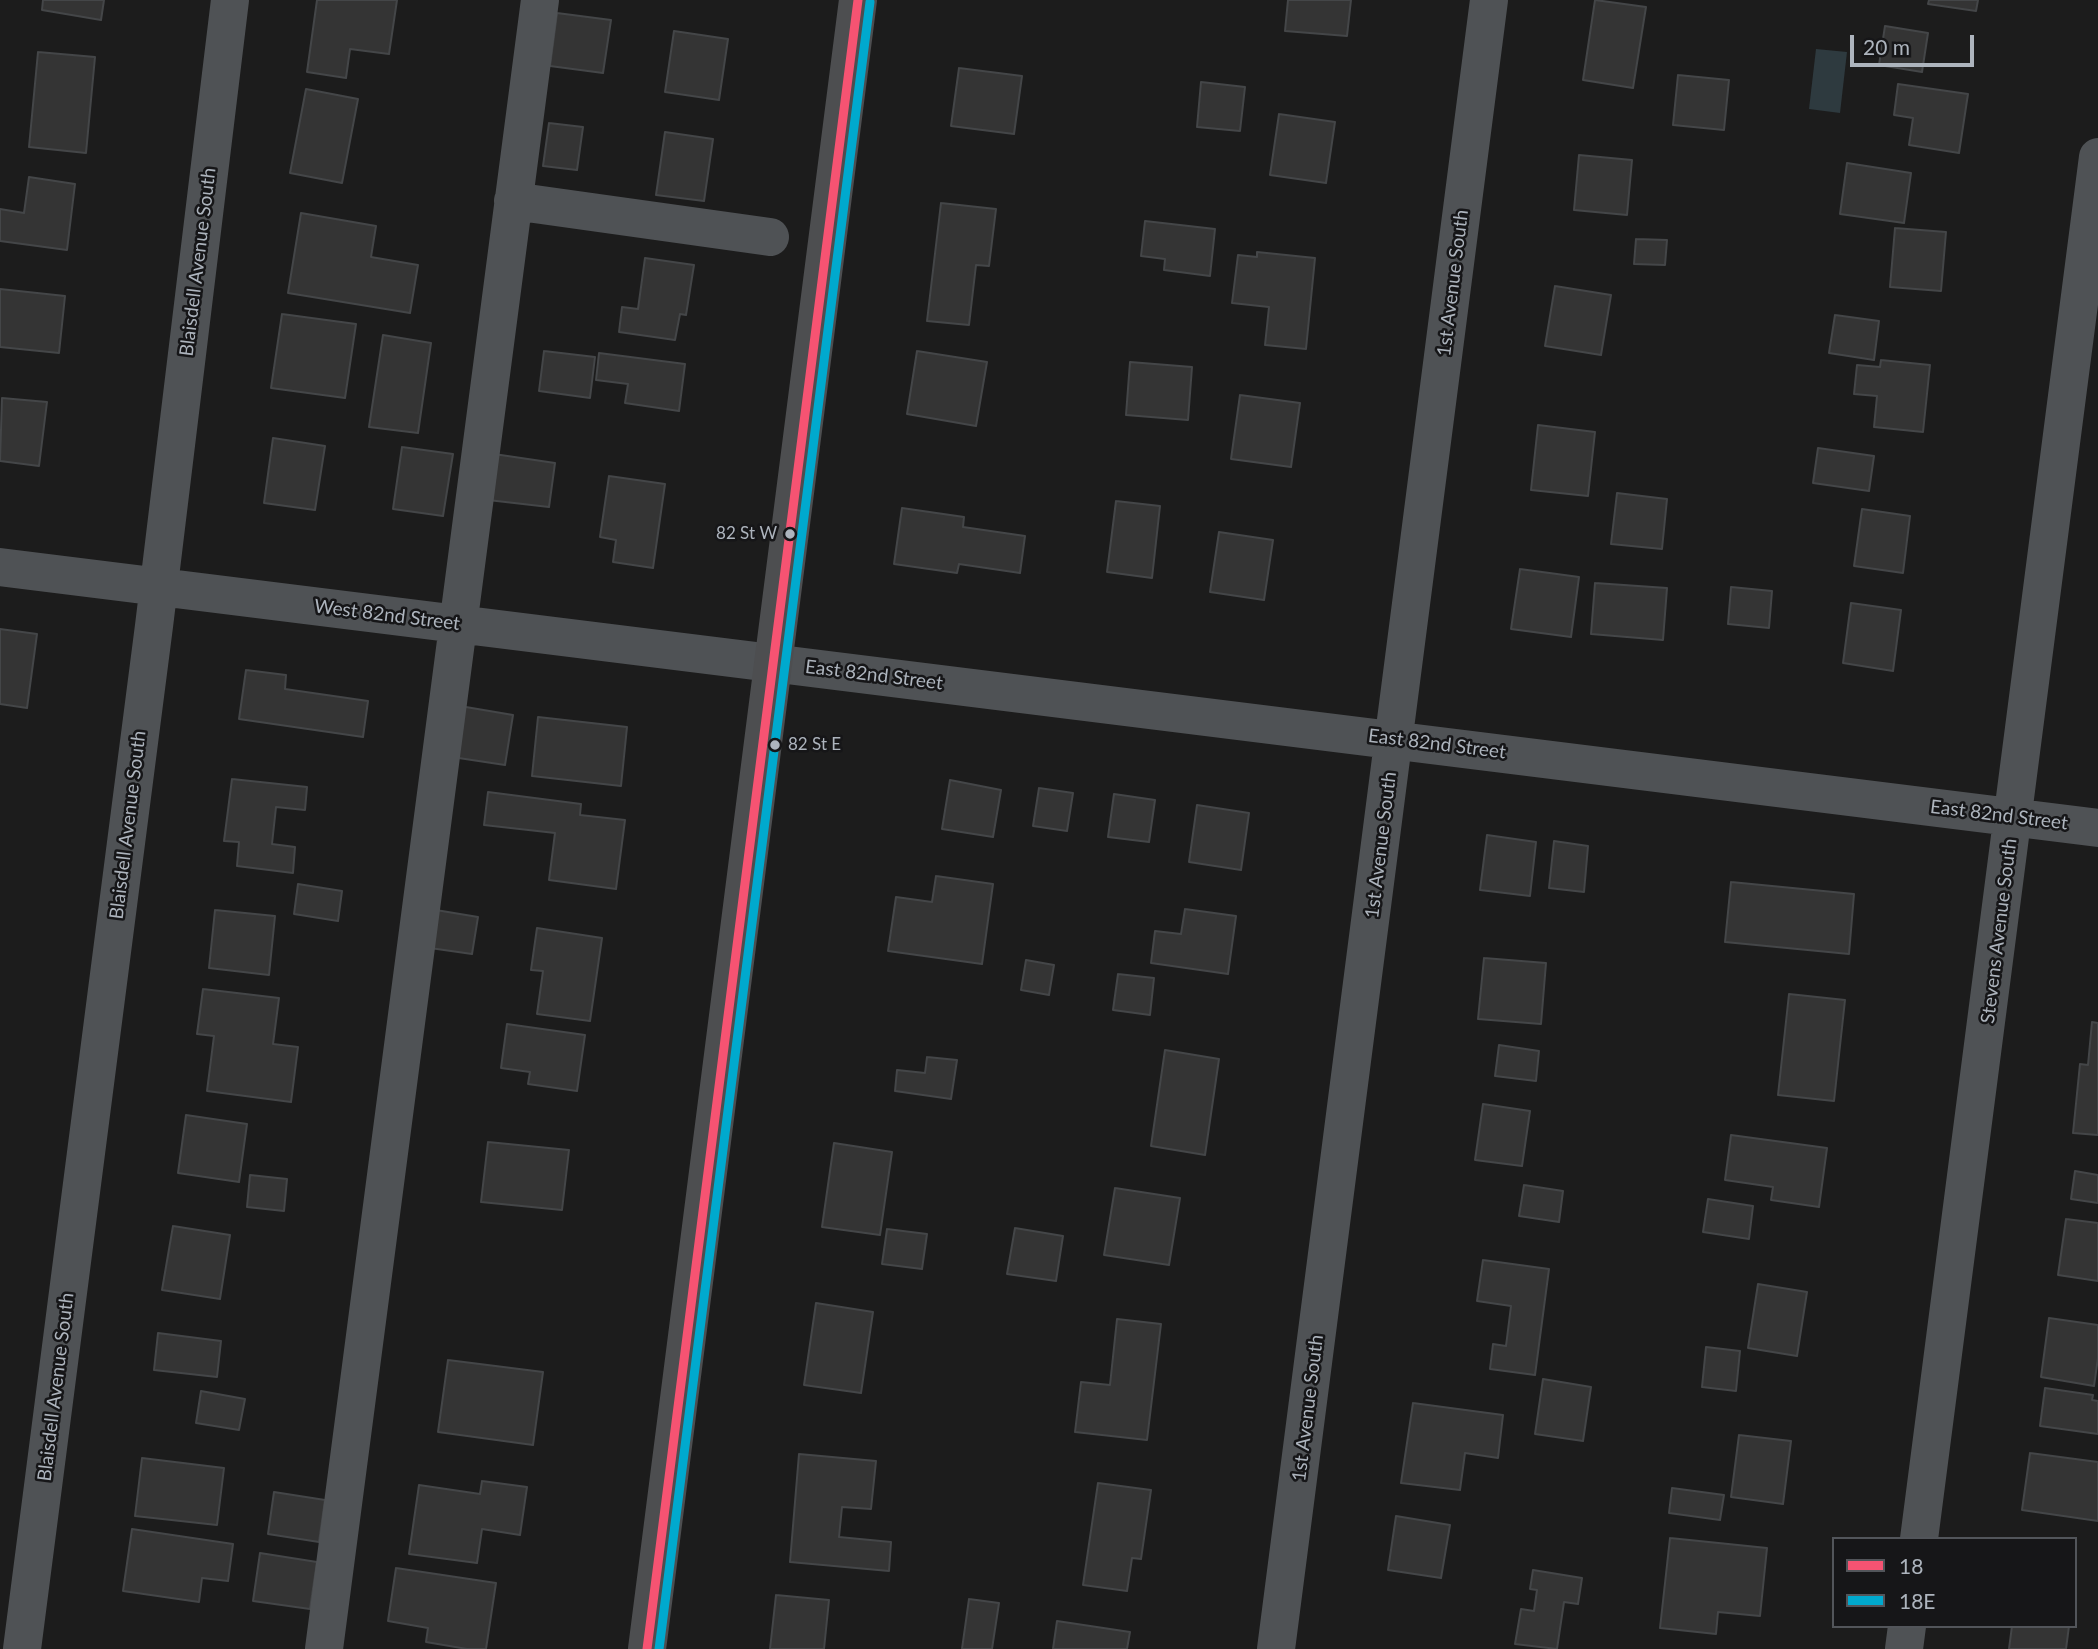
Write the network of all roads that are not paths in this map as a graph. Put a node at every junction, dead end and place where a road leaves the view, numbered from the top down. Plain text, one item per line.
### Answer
1 (230, 0) edge
2 (540, 0) edge
3 (858, 0) edge
4 (1489, 0) edge
5 (2098, 157) edge
6 (513, 201) junction
7 (770, 237) dead end
8 (0, 567) edge
9 (159, 587) junction
10 (457, 624) junction
11 (775, 663) junction
12 (1395, 739) junction
13 (2014, 817) junction
14 (2098, 828) edge
15 (1919, 1537) edge
16 (1908, 1628) edge
17 (22, 1649) edge
18 (324, 1649) edge
19 (647, 1649) edge
20 (1276, 1649) edge
21 (1904, 1649) edge

1 - 9 street, Blaisdell Avenue South
2 - 6 street
3 - 11 main road
4 - 12 street, 1st Avenue South
5 - 13 street, Stevens Avenue South
6 - 7 street
6 - 10 street
8 - 9 street, West 82nd Street
9 - 10 street, West 82nd Street
9 - 17 street, Blaisdell Avenue South
10 - 11 street, West 82nd Street
10 - 18 street
11 - 12 street, East 82nd Street
11 - 19 main road
12 - 13 street, East 82nd Street
12 - 20 street, 1st Avenue South
13 - 14 street, East 82nd Street
13 - 15 street, Stevens Avenue South
16 - 21 street

